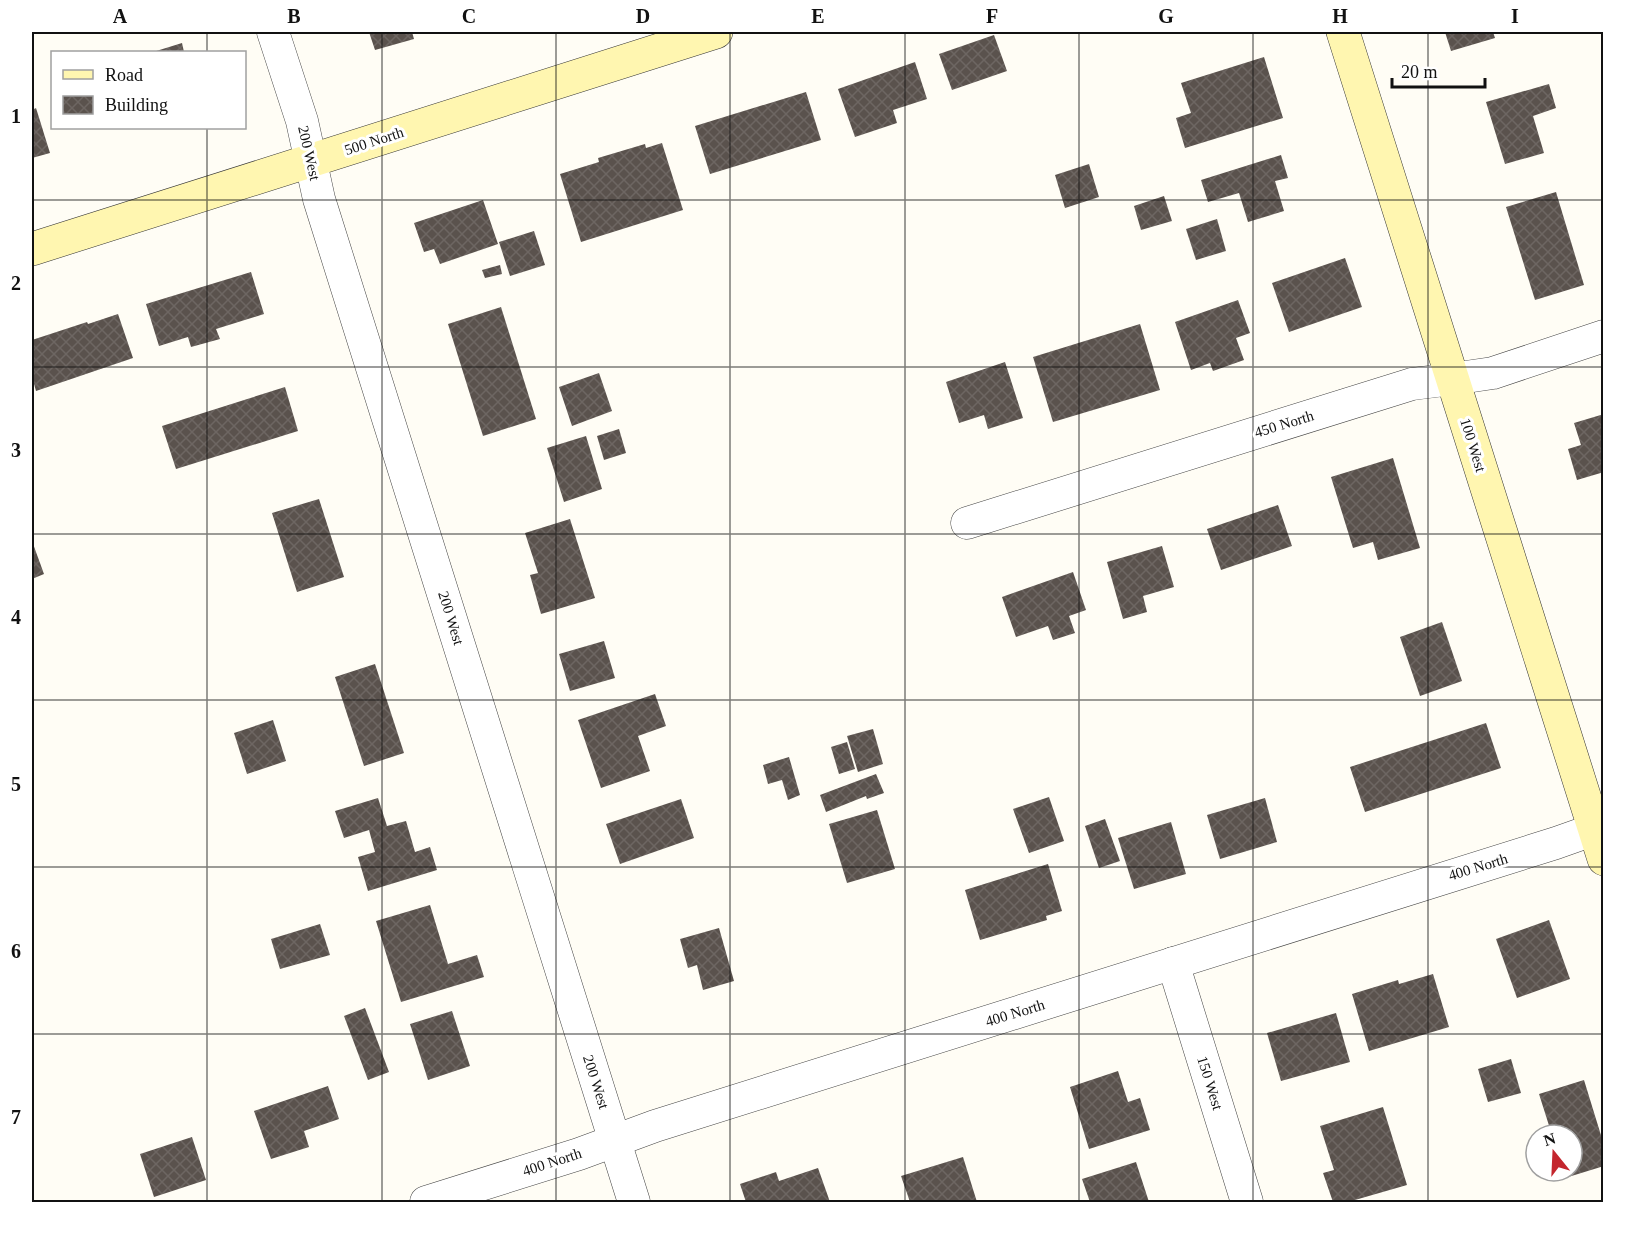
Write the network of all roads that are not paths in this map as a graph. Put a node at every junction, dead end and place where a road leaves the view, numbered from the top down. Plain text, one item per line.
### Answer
1 (273, 32) edge
2 (716, 32) edge
3 (1343, 32) edge
4 (311, 160) junction
5 (32, 249) edge
6 (1604, 336) edge
7 (1452, 379) junction
8 (968, 523) dead end
9 (1600, 838) edge
10 (1173, 963) junction
11 (615, 1140) junction
12 (426, 1203) edge
13 (634, 1203) edge
14 (1247, 1203) edge

1 - 4 street, 200 West
2 - 4 street, 500 North
3 - 7 street, 100 West
4 - 5 street, 500 North
4 - 11 street, 200 West
6 - 7 street, 450 North
7 - 8 street, 450 North
7 - 9 street, 100 West
9 - 10 street, 400 North
10 - 11 street, 400 North
10 - 14 street, 150 West
11 - 12 street, 400 North
11 - 13 street, 200 West

